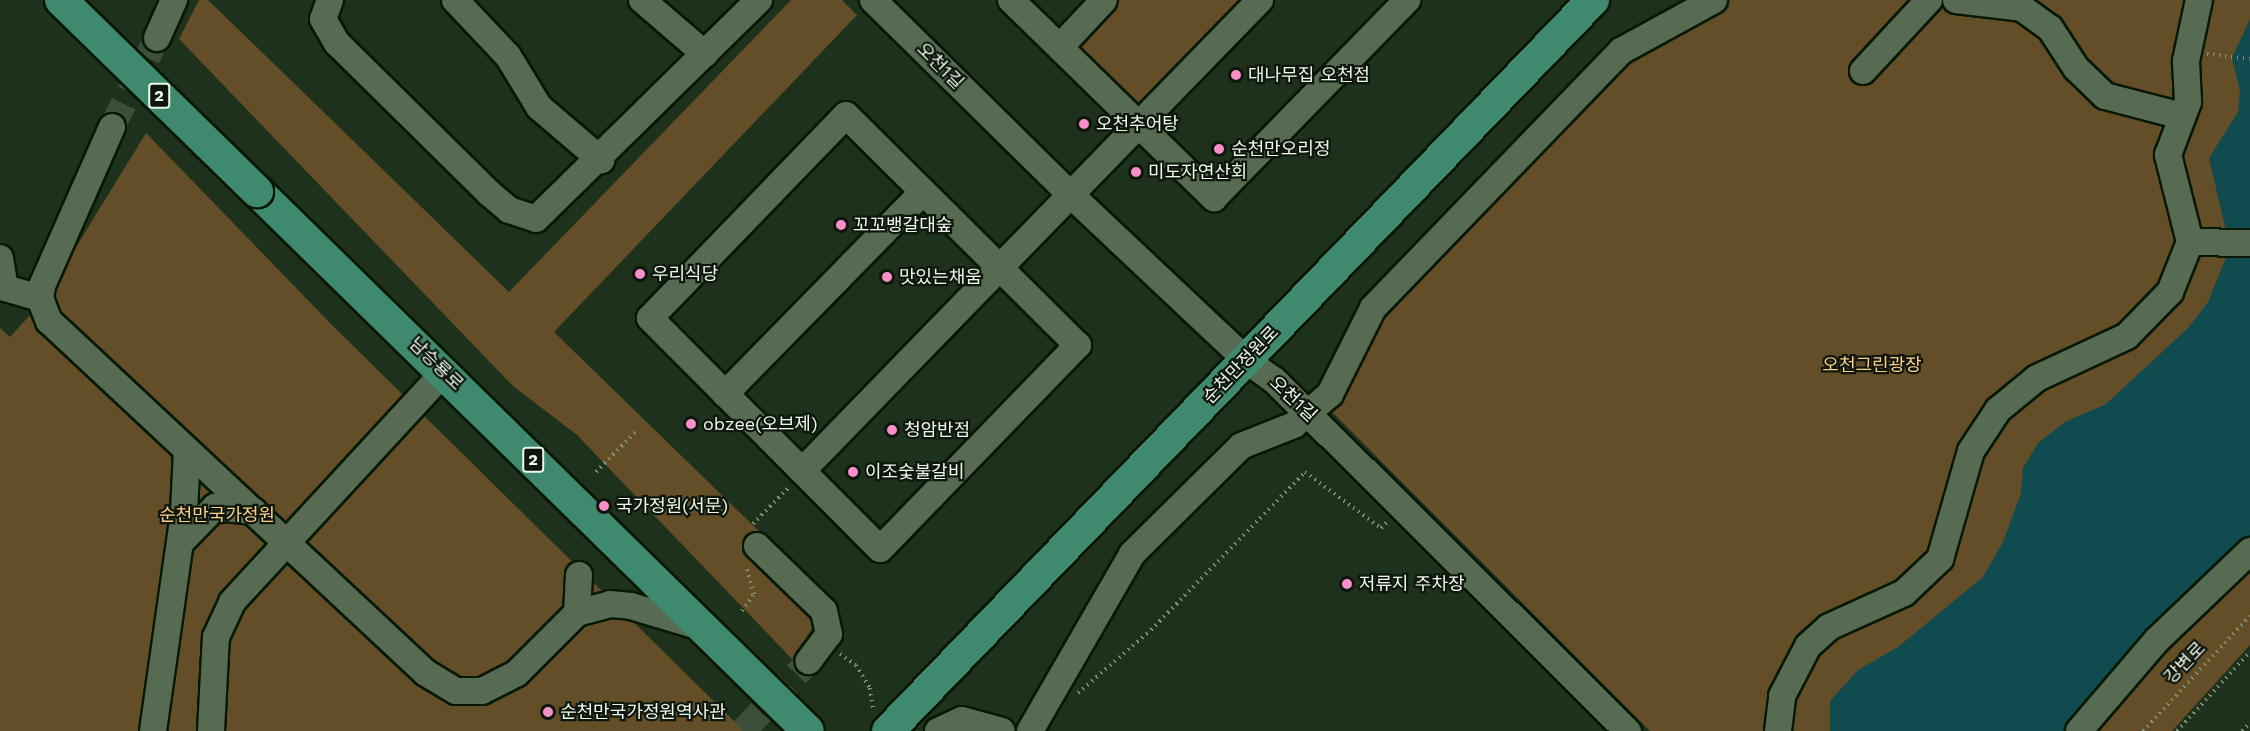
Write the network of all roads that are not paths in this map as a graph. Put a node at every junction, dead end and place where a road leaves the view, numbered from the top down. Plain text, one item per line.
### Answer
1 (61, 0) edge
2 (174, 0) edge
3 (330, 0) edge
4 (455, 0) edge
5 (642, 0) edge
6 (759, 0) edge
7 (873, 0) edge
8 (1011, 0) edge
9 (1104, 0) edge
10 (1260, 0) edge
11 (1407, 0) edge
12 (1593, 0) edge
13 (1714, 0) edge
14 (1929, 0) edge
15 (1956, 0) edge
16 (2199, 0) edge
17 (157, 38) tunnel mouth
18 (1060, 47) junction
19 (705, 54) junction
20 (1863, 71) dead end
21 (2182, 116) junction
22 (1139, 125) junction
23 (112, 127) tunnel mouth
24 (601, 160) junction
25 (923, 192) junction
26 (1071, 195) junction
27 (2190, 242) junction
28 (2250, 243) edge
29 (0, 258) edge
30 (1000, 268) junction
31 (40, 298) junction
32 (1246, 360) junction
33 (444, 372) junction
34 (725, 394) junction
35 (1310, 415) junction
36 (187, 450) junction
37 (802, 471) junction
38 (254, 511) junction
39 (287, 541) junction
40 (181, 542) junction
41 (757, 546) dead end
42 (2250, 551) edge
43 (579, 575) dead end
44 (577, 613) junction
45 (702, 627) junction
46 (809, 662) tunnel mouth
47 (881, 719) edge
48 (153, 731) edge
49 (211, 731) edge
50 (808, 731) edge
51 (938, 731) edge
52 (1002, 731) edge
53 (1030, 731) edge
54 (1628, 731) edge
55 (1778, 731) edge
56 (2079, 731) edge

1 - 33 main road, 남승룡로 / 2, bridge
2 - 17 street
3 - 24 street
4 - 24 street
5 - 19 street
6 - 19 street
7 - 26 street, 오천1길
8 - 18 street
9 - 18 street
10 - 22 street
11 - 22 street
12 - 32 main road, 순천만정원로
13 - 35 street
14 - 20 street
15 - 21 street
16 - 21 street
18 - 22 street
19 - 24 street
21 - 27 street
22 - 26 street
23 - 31 street
25 - 30 street
25 - 34 street
25 - 34 street
26 - 30 street
26 - 32 street, 오천1길
27 - 28 street
27 - 55 street
29 - 31 street
30 - 37 street
30 - 37 street
31 - 36 street
32 - 35 street, 오천1길
32 - 47 main road, 순천만정원로
33 - 39 street
33 - 45 main road, 남승룡로 / 2
34 - 37 street
35 - 53 street
35 - 54 street, 오천1길
36 - 38 street
36 - 40 street
38 - 39 street
38 - 40 street
39 - 44 street
39 - 49 street
40 - 48 street
41 - 46 street
42 - 56 street
43 - 44 street
44 - 45 street
45 - 50 main road, 남승룡로 / 2
51 - 52 street

